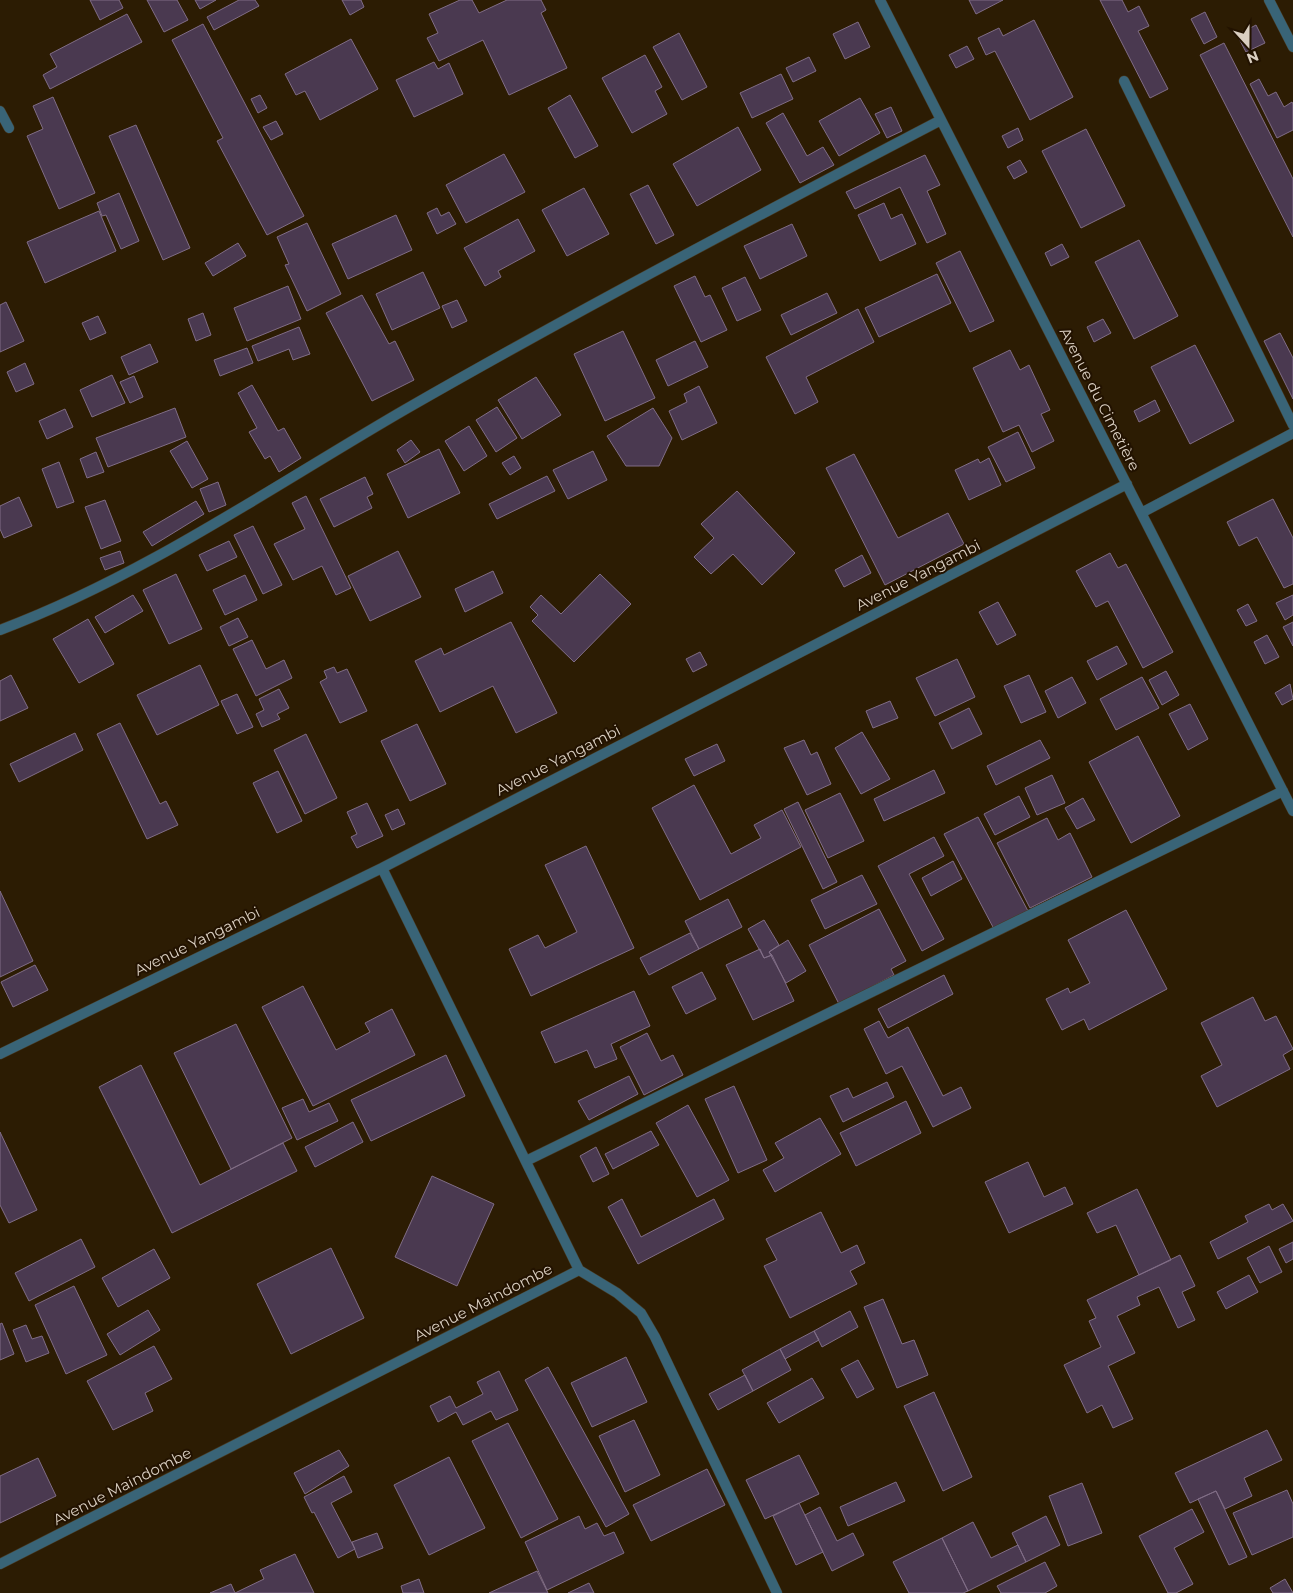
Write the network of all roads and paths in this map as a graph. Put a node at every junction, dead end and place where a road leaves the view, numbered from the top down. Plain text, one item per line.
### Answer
1 (880, 0) edge
2 (1269, 0) edge
3 (1293, 47) edge
4 (1124, 81) dead end
5 (0, 111) edge
6 (941, 120) junction
7 (9, 128) dead end
8 (1293, 425) edge
9 (1293, 433) edge
10 (1127, 484) junction
11 (1143, 512) junction
12 (0, 630) edge
13 (1283, 792) junction
14 (1293, 811) edge
15 (382, 868) junction
16 (0, 1054) edge
17 (526, 1160) junction
18 (579, 1270) junction
19 (0, 1564) edge
20 (777, 1593) edge

1 - 6 street, Avenue du Cimetière
2 - 3 street
4 - 8 street
5 - 7 street
6 - 10 street, Avenue du Cimetière
6 - 12 street
9 - 11 street
10 - 11 street, Avenue du Cimetière
10 - 15 street, Avenue Yangambi
11 - 13 street, Avenue du Cimetière
13 - 14 street, Avenue du Cimetière
13 - 17 street
15 - 16 street, Avenue Yangambi
15 - 17 street
17 - 18 street
18 - 19 street, Avenue Maindombe
18 - 20 street

